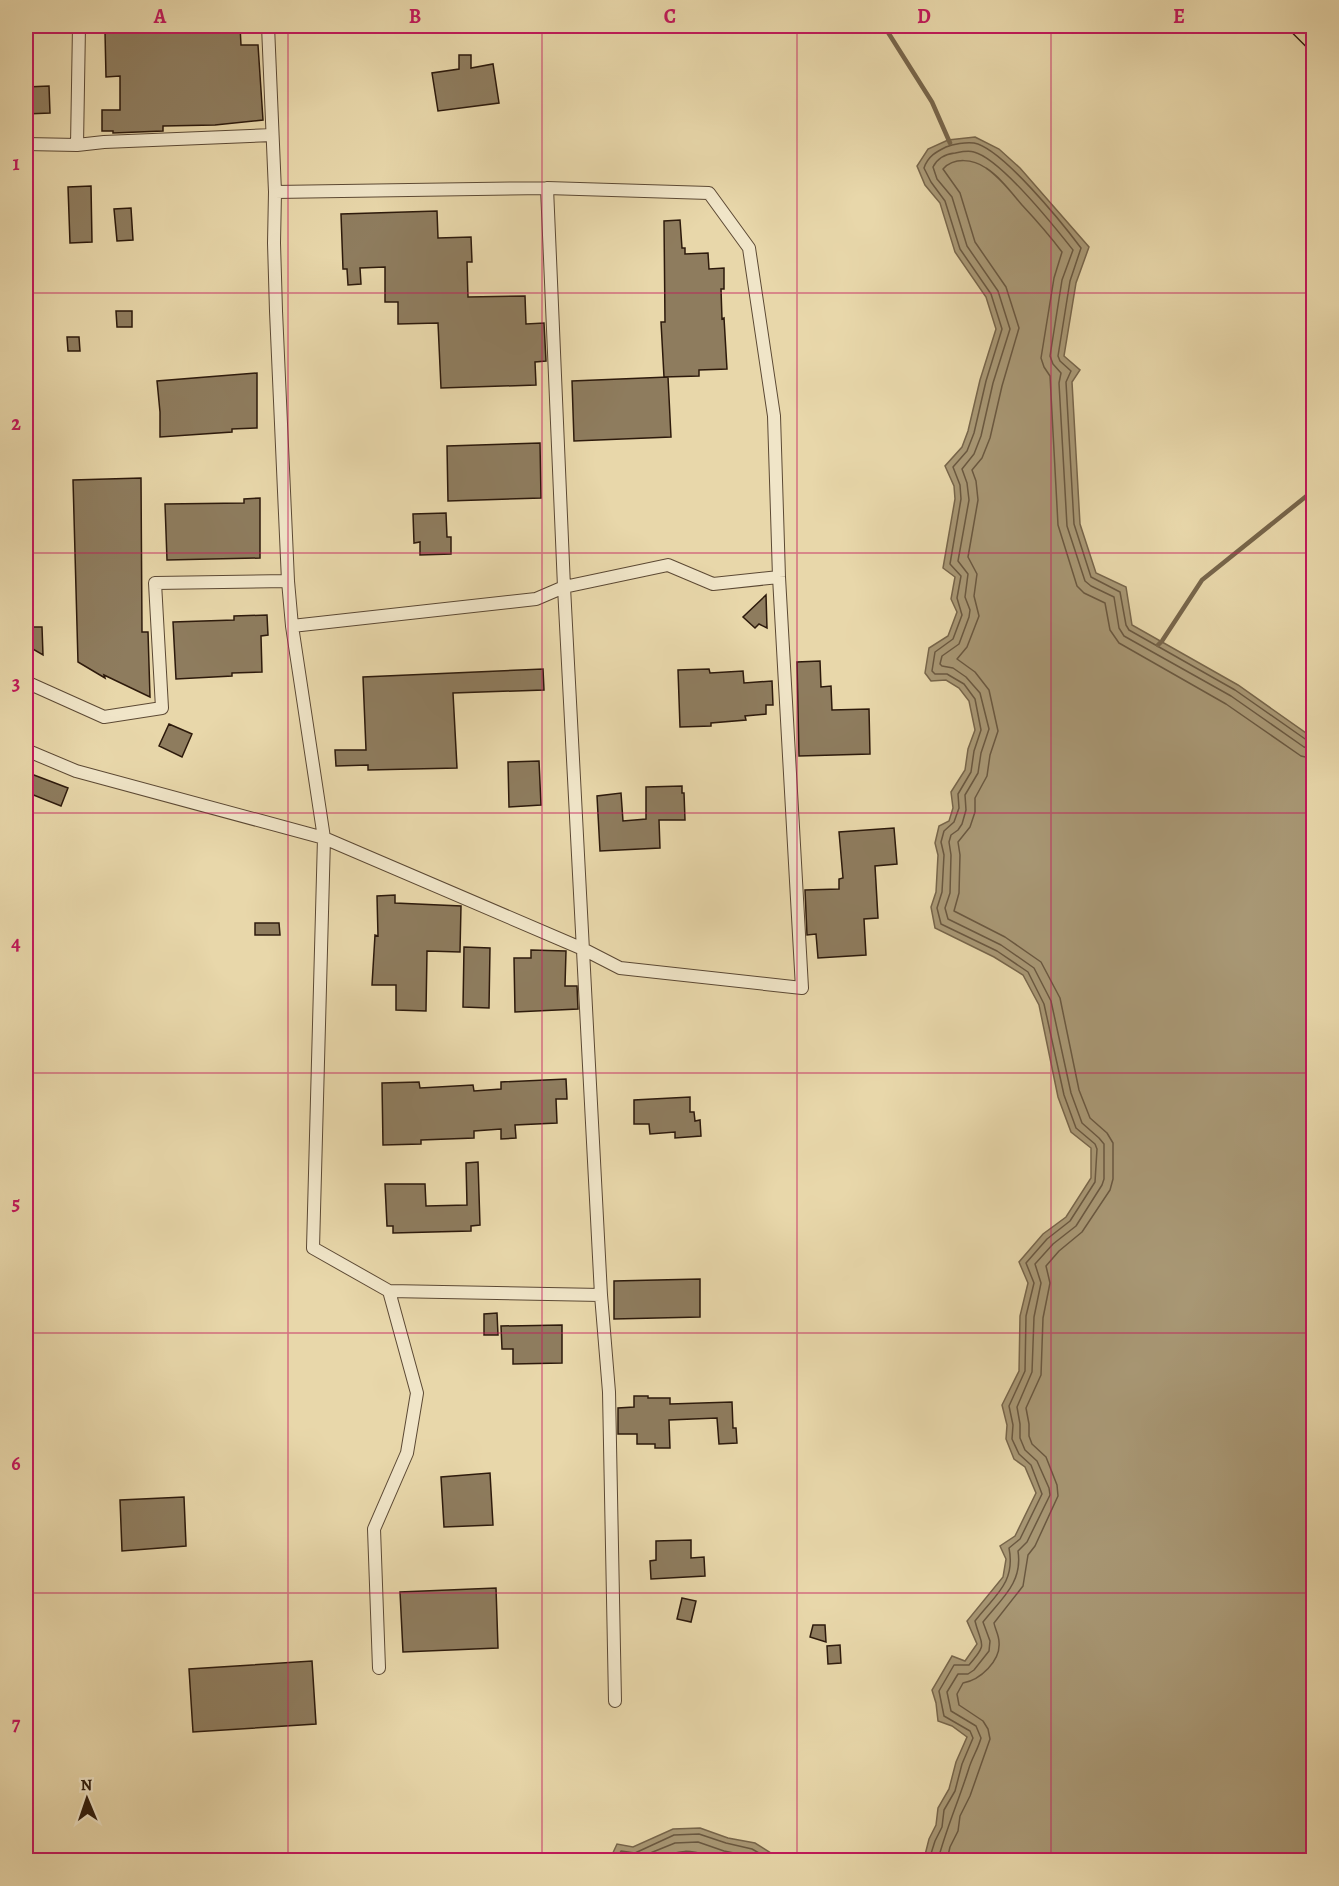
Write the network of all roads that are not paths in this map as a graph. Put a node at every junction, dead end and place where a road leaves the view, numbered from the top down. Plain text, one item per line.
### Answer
1 (79, 26) edge
2 (267, 26) edge
3 (1302, 26) edge
4 (1314, 38) edge
5 (272, 135) junction
6 (26, 144) edge
7 (77, 145) junction
8 (547, 188) junction
9 (275, 192) junction
10 (779, 577) junction
11 (288, 581) junction
12 (564, 587) junction
13 (292, 626) junction
14 (26, 682) edge
15 (26, 750) edge
16 (324, 838) junction
17 (583, 949) junction
18 (389, 1291) junction
19 (601, 1295) junction
20 (379, 1668) dead end
21 (615, 1701) dead end

1 - 7 street
2 - 5 street
3 - 4 highway
5 - 7 street
5 - 9 street
6 - 7 street
8 - 9 street
8 - 10 street
8 - 12 street
9 - 11 street
10 - 12 street
10 - 17 street
11 - 13 street
11 - 14 street
12 - 13 street
12 - 17 street
13 - 16 street
15 - 16 street
16 - 17 street
16 - 18 street
17 - 19 street
18 - 19 street
18 - 20 street
19 - 21 street

